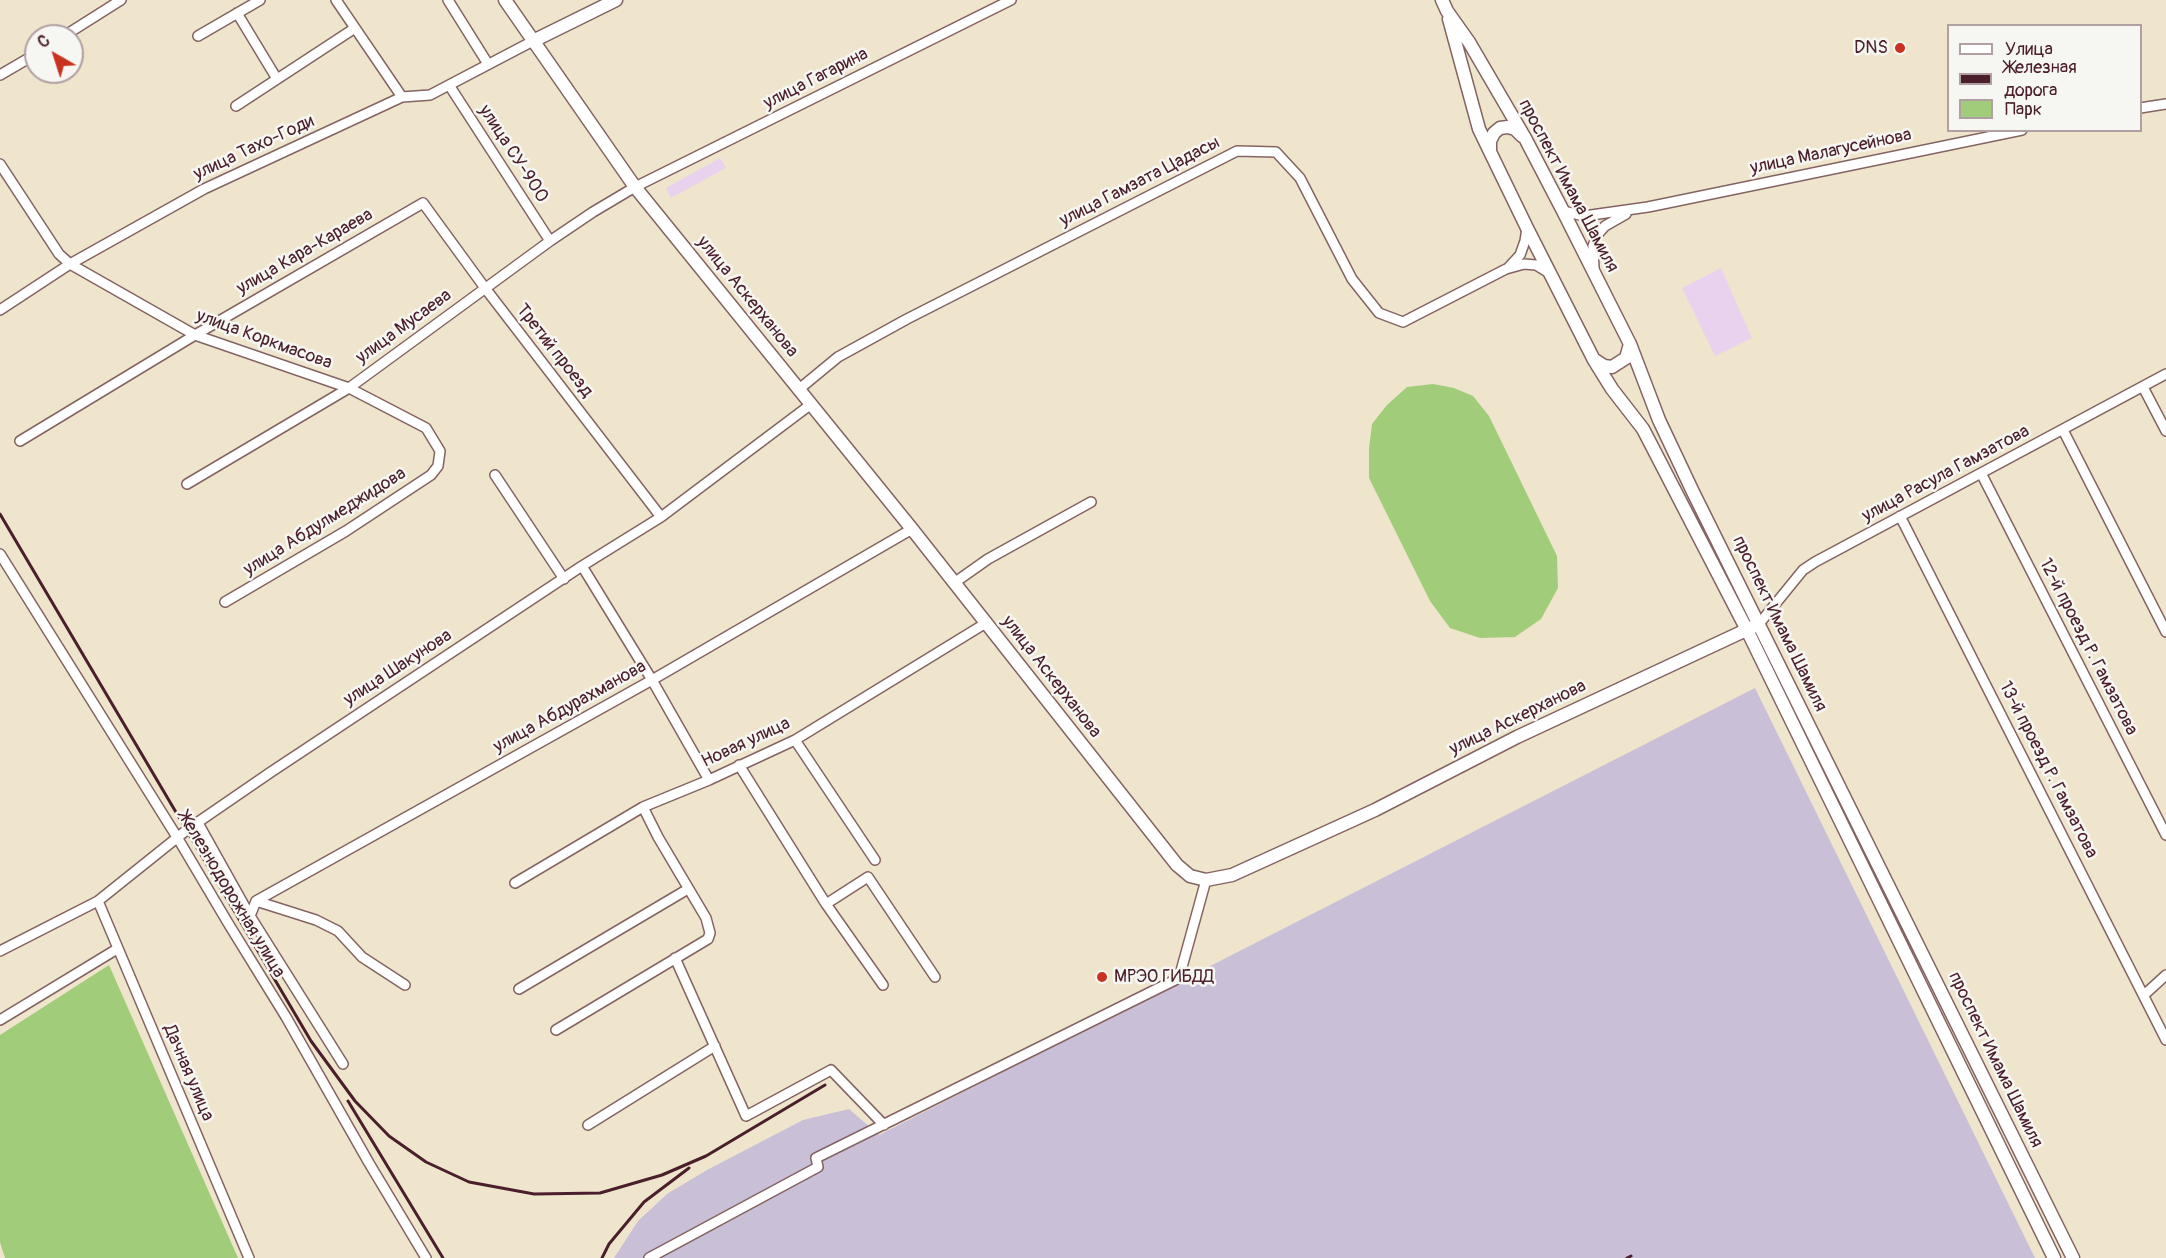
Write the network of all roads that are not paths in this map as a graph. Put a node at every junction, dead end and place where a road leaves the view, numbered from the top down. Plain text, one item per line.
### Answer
1 (121, 0) edge
2 (260, 0) edge
3 (336, 0) edge
4 (448, 0) edge
5 (505, 0) edge
6 (616, 0) edge
7 (1011, 0) edge
8 (1444, 5) edge
9 (237, 13) junction
10 (83, 24) edge
11 (355, 28) junction
12 (198, 36) dead end
13 (533, 40) junction
14 (24, 61) edge
15 (488, 64) junction
16 (0, 75) edge
17 (277, 79) junction
18 (449, 85) junction
19 (402, 97) junction
20 (2166, 104) edge
21 (236, 106) dead end
22 (2142, 108) edge
23 (2012, 132) edge
24 (1525, 138) junction
25 (1490, 151) junction
26 (0, 164) edge
27 (4, 181) edge
28 (635, 187) junction
29 (423, 203) joint
30 (1648, 207) junction
31 (1563, 211) junction
32 (1527, 228) junction
33 (550, 241) junction
34 (70, 264) junction
35 (1506, 269) junction
36 (1549, 273) junction
37 (1594, 274) junction
38 (485, 288) junction
39 (0, 310) edge
40 (195, 335) junction
41 (1630, 344) junction
42 (1594, 360) junction
43 (2166, 374) edge
44 (2143, 387) junction
45 (349, 388) junction
46 (798, 390) junction
47 (810, 405) junction
48 (2063, 430) junction
49 (2166, 431) edge
50 (20, 441) dead end
51 (438, 466) joint
52 (1981, 473) junction
53 (495, 475) dead end
54 (187, 484) dead end
55 (1091, 502) dead end
56 (1900, 516) junction
57 (661, 517) junction
58 (912, 529) junction
59 (0, 554) edge
60 (582, 566) junction
61 (564, 579) junction
62 (954, 583) junction
63 (225, 602) dead end
64 (986, 623) junction
65 (1759, 624) junction
66 (1747, 630) junction
67 (2166, 632) edge
68 (652, 680) junction
69 (795, 740) junction
70 (739, 765) junction
71 (709, 780) junction
72 (643, 807) junction
73 (198, 823) junction
74 (2166, 835) edge
75 (177, 837) junction
76 (875, 860) dead end
77 (1206, 880) junction
78 (515, 883) dead end
79 (688, 889) junction
80 (98, 901) junction
81 (256, 901) junction
82 (826, 904) junction
83 (250, 916) junction
84 (117, 949) junction
85 (0, 951) edge
86 (675, 958) junction
87 (2166, 975) edge
88 (935, 976) dead end
89 (405, 985) dead end
90 (883, 985) dead end
91 (519, 989) dead end
92 (2144, 995) junction
93 (0, 1020) edge
94 (556, 1030) dead end
95 (2166, 1040) edge
96 (715, 1046) junction
97 (343, 1064) dead end
98 (588, 1125) dead end
99 (884, 1125) junction
100 (249, 1258) edge
101 (426, 1258) edge
102 (649, 1258) edge
103 (2054, 1258) edge
104 (2073, 1258) edge

1 - 10 street
2 - 9 street
3 - 11 street
4 - 15 street
5 - 13 main road, улица Аскерханова
6 - 13 main road
7 - 28 street, улица Гагарина
8 - 24 main road, проспект Имама Шамиля
8 - 25 main road, проспект Имама Шамиля
9 - 12 street
9 - 17 street
11 - 17 street
11 - 19 street
13 - 15 street, улица Тахо-Годи
13 - 28 main road, улица Аскерханова
14 - 16 street
15 - 18 street, улица Тахо-Годи
17 - 21 street
18 - 19 street, улица Тахо-Годи
18 - 33 street, улица СУ-900
19 - 34 street, улица Тахо-Годи
20 - 22 street
23 - 30 street, улица Малагусейнова
24 - 25 main road
24 - 31 main road, проспект Имама Шамиля
25 - 32 main road, проспект Имама Шамиля
26 - 27 street, улица Коркмасова
27 - 34 street, улица Коркмасова
28 - 33 street, улица Мусаева
28 - 46 main road, улица Аскерханова
29 - 38 street, Третий проезд
29 - 40 street, улица Кара-Караева
30 - 31 street
30 - 37 street
31 - 37 main road, проспект Имама Шамиля
32 - 35 street
32 - 36 main road, проспект Имама Шамиля
33 - 38 street, улица Мусаева
34 - 39 street, улица Тахо-Годи
34 - 40 street, улица Коркмасова
35 - 36 street
35 - 46 street, улица Гамзата Цадасы
36 - 42 main road, проспект Имама Шамиля
37 - 41 main road, проспект Имама Шамиля
38 - 45 street, улица Мусаева
38 - 57 street, Третий проезд
40 - 45 street, улица Коркмасова
40 - 50 street, улица Кара-Караева
41 - 42 main road
41 - 65 main road, проспект Имама Шамиля
42 - 66 main road, проспект Имама Шамиля
43 - 44 street, улица Расула Гамзатова
44 - 48 street, улица Расула Гамзатова
44 - 49 street
45 - 51 street, улица Коркмасова
45 - 54 street, улица Мусаева
46 - 47 main road, улица Аскерханова
47 - 57 street, улица Шакунова
47 - 58 main road, улица Аскерханова
48 - 52 street, улица Расула Гамзатова
48 - 67 street
51 - 63 street, улица Абдулмеджидова
52 - 56 street, улица Расула Гамзатова
52 - 74 street, 12-й проезд Р. Гамзатова
53 - 61 street
55 - 62 street
56 - 65 street, улица Расула Гамзатова
56 - 92 street, 13-й проезд Р. Гамзатова
57 - 60 street, улица Шакунова
58 - 62 main road, улица Аскерханова
58 - 68 street, улица Абдурахманова
59 - 75 street, Железнодорожная улица
60 - 61 street, улица Шакунова
60 - 68 street
61 - 73 street, улица Шакунова
62 - 64 main road, улица Аскерханова
64 - 69 street, Новая улица
64 - 77 main road, улица Аскерханова
65 - 66 main road, улица Аскерханова
65 - 104 main road, проспект Имама Шамиля
66 - 77 main road, улица Аскерханова
66 - 103 main road, проспект Имама Шамиля
68 - 71 street
68 - 81 street, улица Абдурахманова
69 - 70 street, Новая улица
69 - 76 street
70 - 71 street, Новая улица
70 - 82 street
71 - 72 street, Новая улица
72 - 78 street, Новая улица
72 - 79 street
73 - 75 street, улица Шакунова
73 - 83 street
75 - 80 street, улица Шакунова
75 - 101 street, Железнодорожная улица
77 - 99 street
79 - 86 street
79 - 91 street
80 - 84 street, Дачная улица
80 - 85 street, улица Шакунова
81 - 83 street
81 - 89 street
82 - 88 street
82 - 90 street
83 - 97 street
84 - 93 street
84 - 100 street, Дачная улица
86 - 94 street
86 - 96 street
87 - 92 street
92 - 95 street, 13-й проезд Р. Гамзатова
96 - 98 street
96 - 99 street
99 - 102 street

